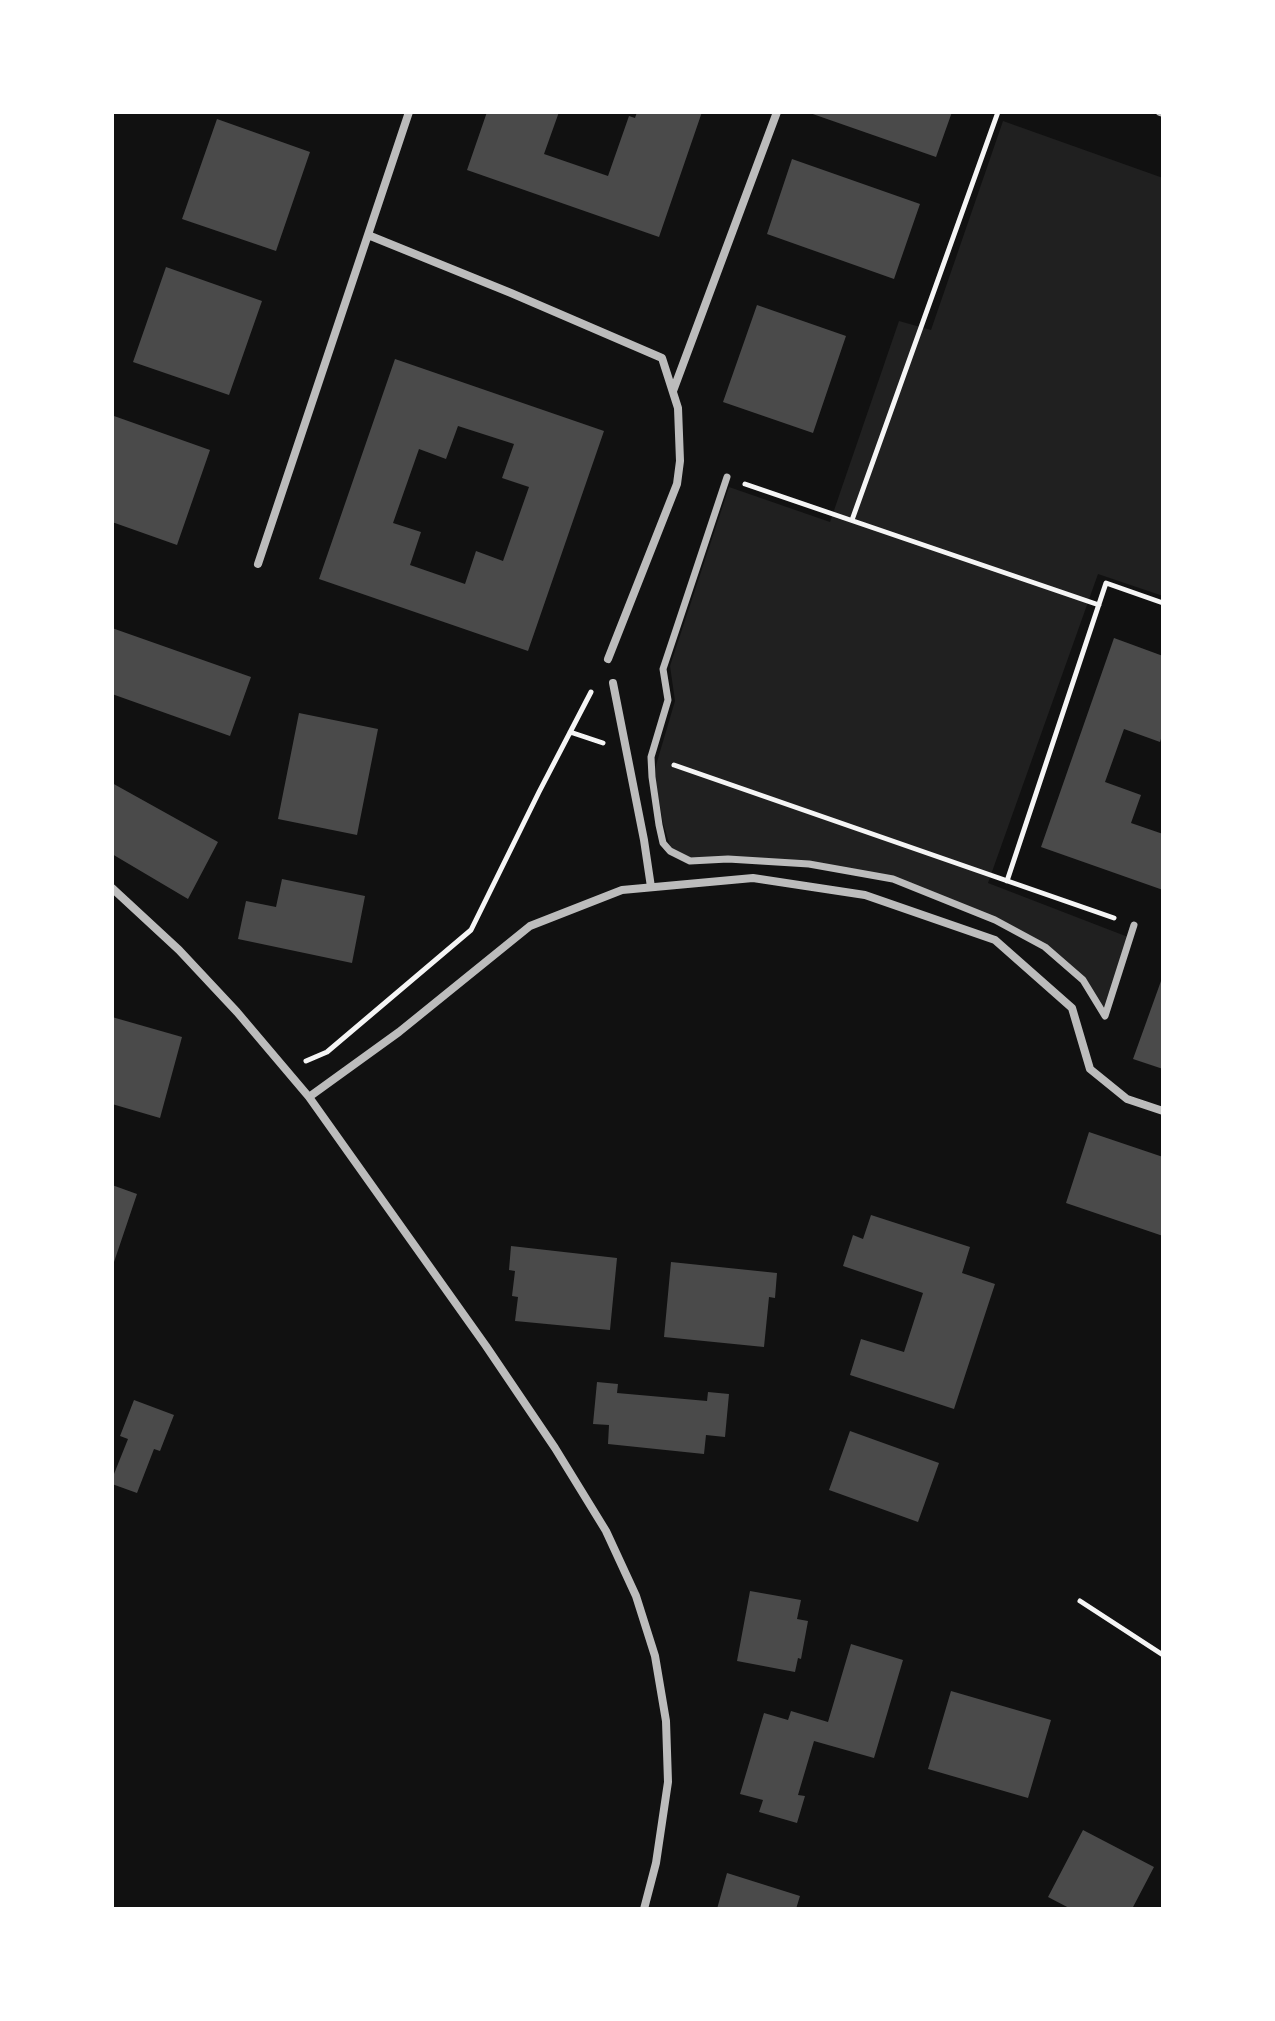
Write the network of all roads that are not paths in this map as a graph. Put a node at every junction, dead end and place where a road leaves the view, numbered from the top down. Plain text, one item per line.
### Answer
1 (409, 112) edge
2 (777, 112) edge
3 (368, 235) junction
4 (673, 391) junction
5 (727, 477) road end
6 (258, 564) dead end
7 (608, 659) road end
8 (613, 683) dead end
9 (651, 887) junction
10 (112, 888) edge
11 (1134, 925) road end
12 (309, 1097) junction
13 (1163, 1111) edge
14 (644, 1909) edge

1 - 3 street
2 - 4 street
3 - 4 street
3 - 6 street
4 - 7 street
5 - 11 street
8 - 9 street
9 - 12 street
9 - 13 street
10 - 12 street
12 - 14 street

